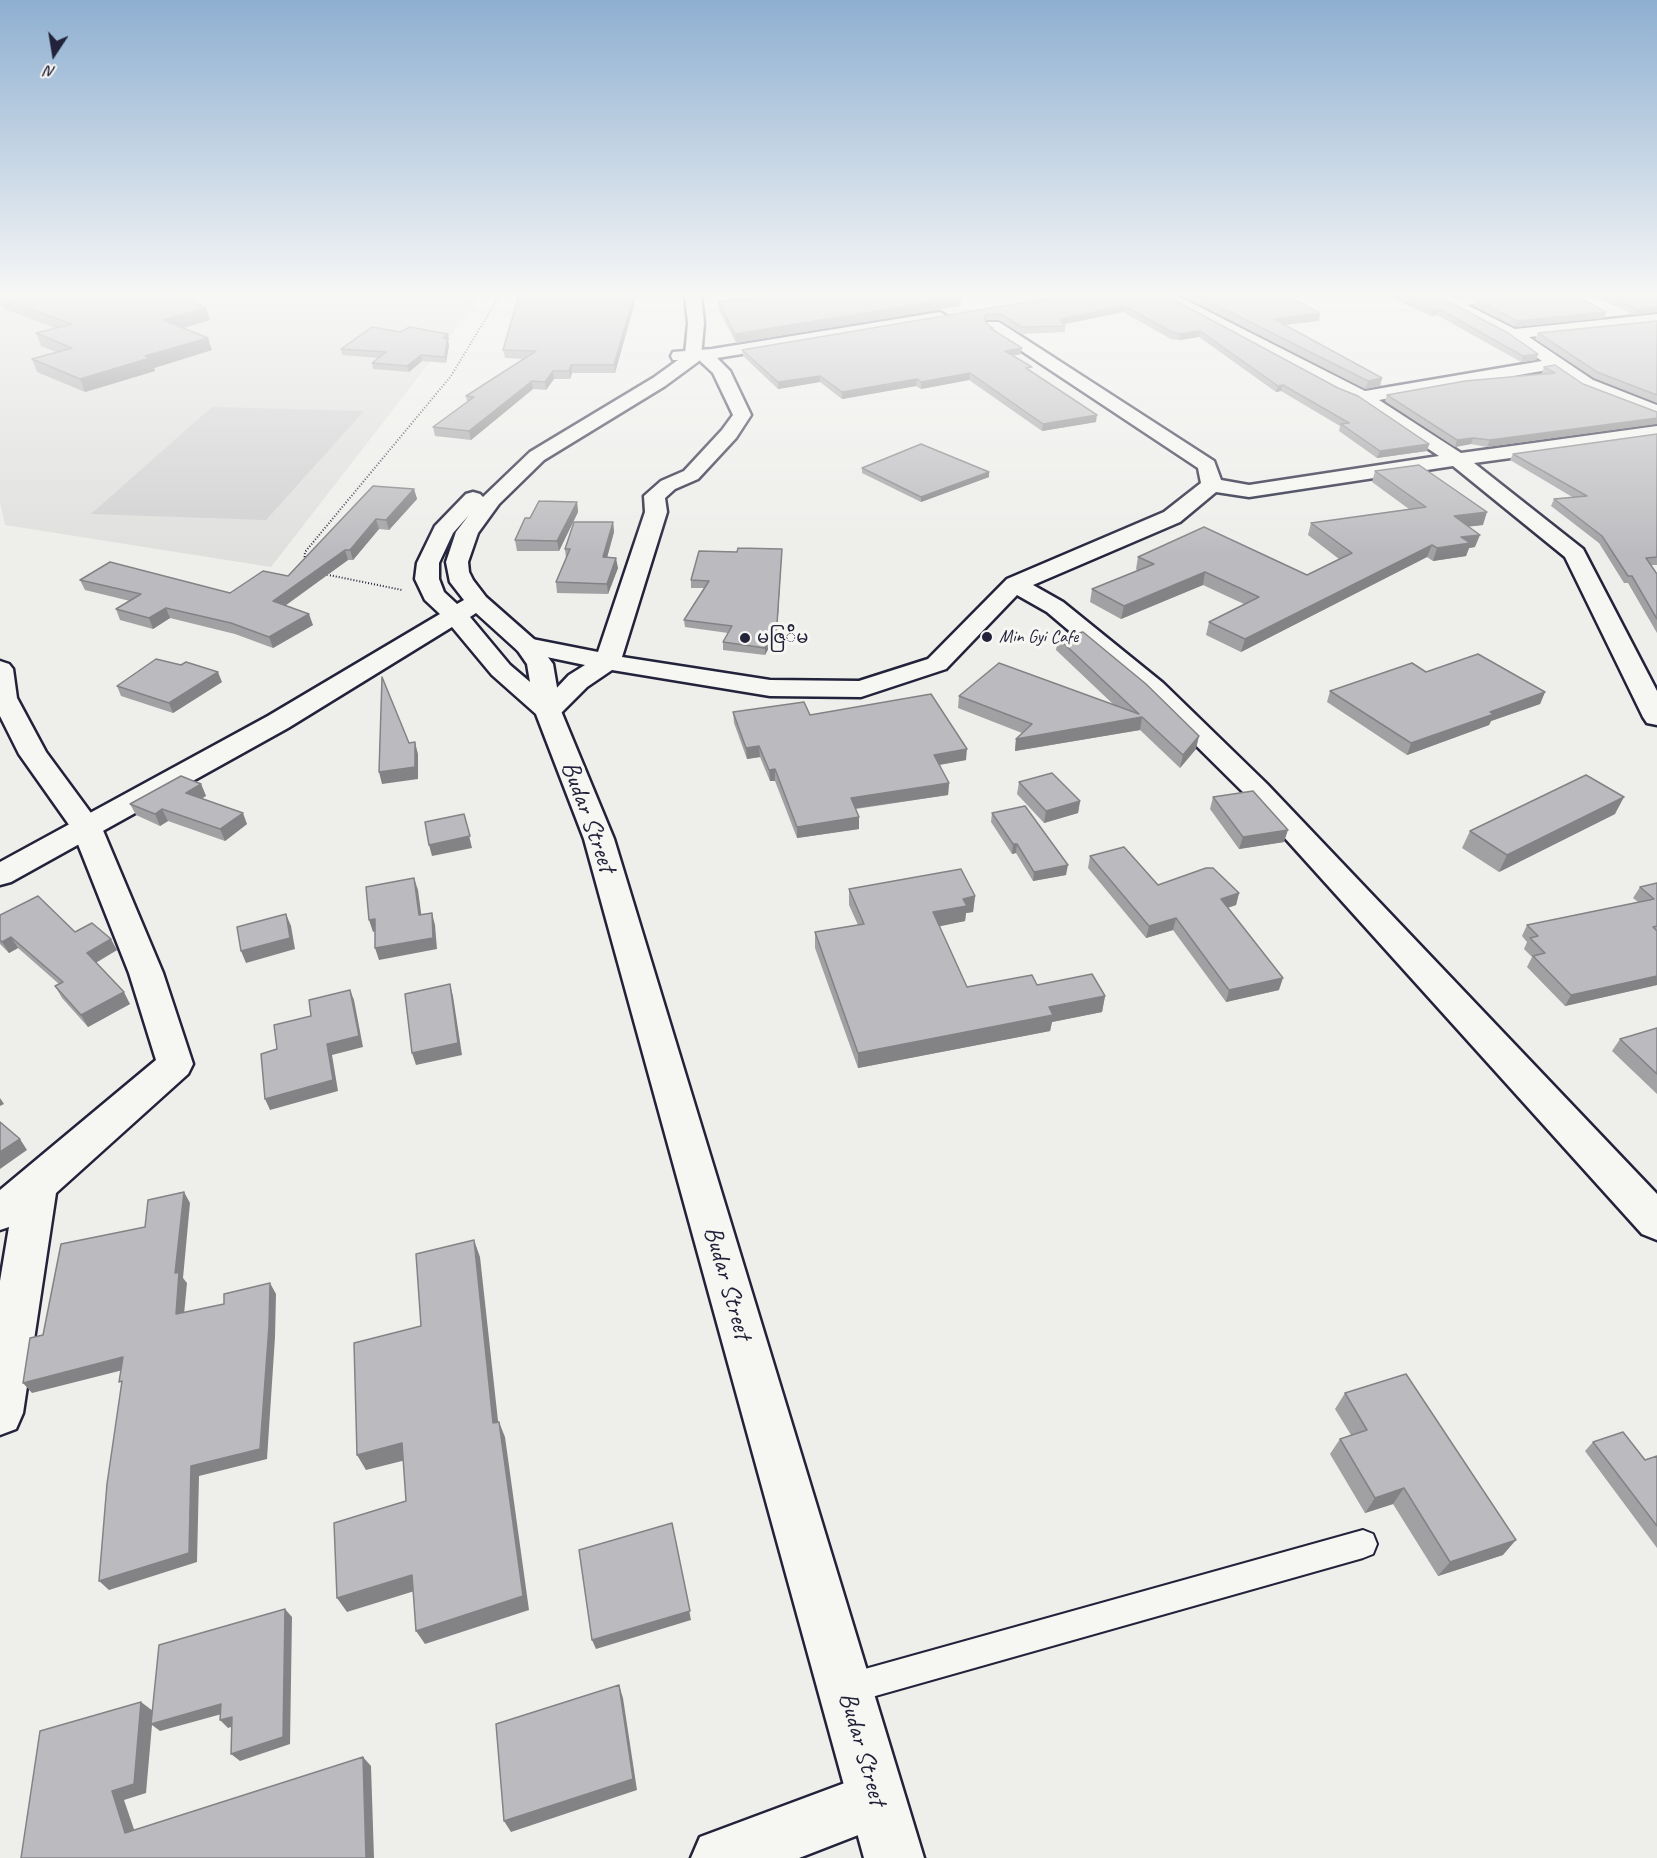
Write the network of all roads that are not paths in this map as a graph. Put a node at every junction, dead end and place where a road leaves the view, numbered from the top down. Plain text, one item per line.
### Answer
1 (642, 382) edge
2 (659, 382) edge
3 (726, 382) edge
4 (1083, 382) edge
5 (1329, 382) edge
6 (1451, 382) edge
7 (1584, 382) edge
8 (1363, 397) junction
9 (1657, 412) edge
10 (1657, 432) edge
11 (1457, 459) junction
12 (1212, 485) junction
13 (1015, 584) junction
14 (466, 608) junction
15 (527, 646) junction
16 (608, 662) junction
17 (1, 689) edge
18 (548, 711) junction
19 (1657, 717) edge
20 (87, 828) junction
21 (0, 874) edge
22 (37, 1185) junction
23 (0, 1213) edge
24 (1657, 1222) edge
25 (0, 1413) edge
26 (1363, 1544) dead end
27 (845, 1689) junction
28 (877, 1800) junction
29 (721, 1858) edge
30 (894, 1858) edge

1 - 14 street
2 - 14 street
3 - 16 street
4 - 12 street
5 - 8 street
6 - 8 street
7 - 9 street
8 - 11 street
10 - 11 street
11 - 12 street
11 - 19 street
12 - 13 street
13 - 16 street
13 - 24 street
14 - 15 street
14 - 18 street
14 - 20 street
15 - 16 street
15 - 18 street, Budar Street
16 - 18 street
17 - 20 street
18 - 27 street, Budar Street
20 - 21 street
20 - 22 street
22 - 23 street
22 - 25 street
26 - 27 lane
27 - 28 street, Budar Street
28 - 29 street
28 - 30 street, Budar Street

